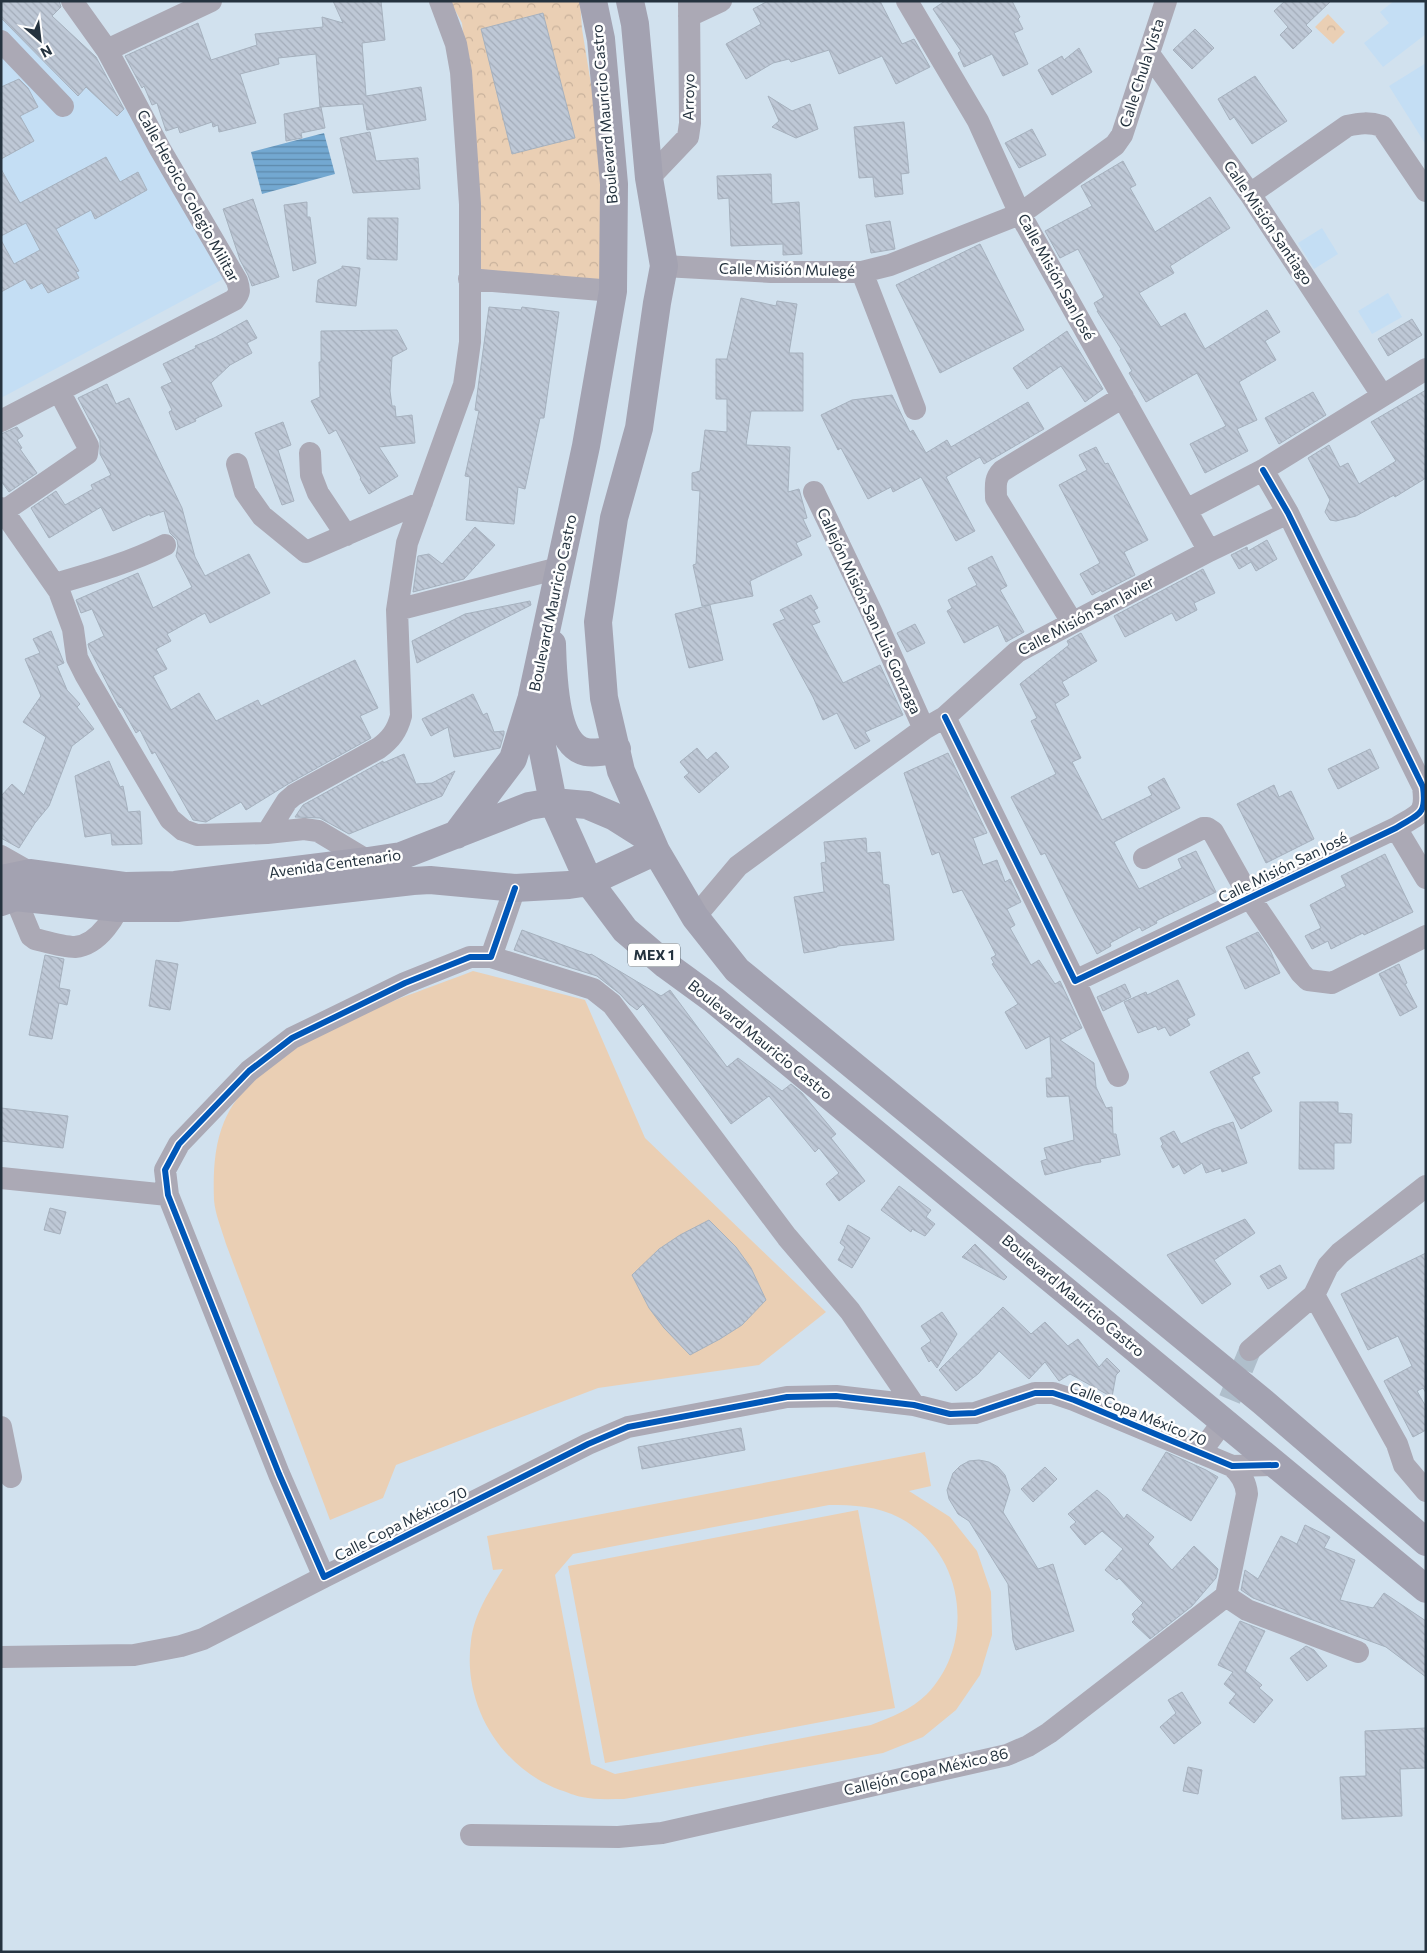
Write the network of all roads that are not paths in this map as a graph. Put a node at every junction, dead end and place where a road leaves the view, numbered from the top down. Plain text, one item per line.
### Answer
1 (72, 1) edge
2 (211, 1) edge
3 (440, 1) edge
4 (593, 1) edge
5 (630, 1) edge
6 (721, 1) edge
7 (907, 1) edge
8 (1166, 1) edge
9 (689, 9) edge
10 (1, 41) edge
11 (107, 50) junction
12 (1149, 54) junction
13 (64, 106) dead end
14 (649, 178) junction
15 (1426, 191) edge
16 (1250, 194) junction
17 (1020, 214) junction
18 (664, 266) junction
19 (862, 272) junction
20 (469, 279) junction
21 (612, 291) junction
22 (1426, 369) edge
23 (59, 391) junction
24 (1382, 395) junction
25 (1123, 397) junction
26 (915, 408) dead end
27 (1, 421) edge
28 (310, 452) dead end
29 (237, 464) dead end
30 (1263, 470) junction
31 (814, 492) dead end
32 (422, 502) junction
33 (3, 509) edge
34 (1186, 510) junction
35 (1288, 513) junction
36 (346, 535) junction
37 (165, 545) dead end
38 (1209, 551) junction
39 (559, 568) junction
40 (55, 584) junction
41 (397, 610) junction
42 (550, 612) junction
43 (1072, 622) junction
44 (532, 696) junction
45 (944, 717) junction
46 (924, 729) junction
47 (617, 749) junction
48 (553, 802) junction
49 (1396, 828) junction
50 (267, 833) junction
51 (456, 835) junction
52 (654, 846) junction
53 (1144, 858) dead end
54 (368, 861) junction
55 (1426, 878) edge
56 (9, 881) edge
57 (589, 882) junction
58 (516, 888) junction
59 (123, 897) junction
60 (1250, 898) junction
61 (695, 918) junction
62 (1426, 936) edge
63 (491, 957) junction
64 (1075, 981) junction
65 (1118, 1076) dead end
66 (1, 1178) edge
67 (1426, 1186) edge
68 (168, 1195) junction
69 (1314, 1295) junction
70 (1250, 1350) tunnel mouth
71 (914, 1405) junction
72 (1, 1428) edge
73 (1217, 1430) tunnel mouth
74 (1200, 1453) junction
75 (1276, 1465) junction
76 (1232, 1466) junction
77 (11, 1478) dead end
78 (1426, 1491) edge
79 (1426, 1542) edge
80 (324, 1577) junction
81 (1426, 1589) edge
82 (1226, 1596) junction
83 (1358, 1652) dead end
84 (1, 1657) edge
85 (471, 1835) dead end

1 - 11 street, Calle Heroico Colegio Militar
2 - 11 street
3 - 20 street
4 - 21 main road, Boulevard Mauricio Castro / MEX 1
5 - 14 main road
6 - 9 street
7 - 17 street, Calle Misión San José
8 - 12 street, Calle Chula Vista
9 - 14 street, Arroyo
10 - 13 street
11 - 23 street, Calle Heroico Colegio Militar
12 - 16 street, Calle Misión Santiago
12 - 17 street, Calle Chula Vista
14 - 18 main road
15 - 16 street
16 - 24 street, Calle Misión Santiago
17 - 19 street, Calle Misión Mulegé
17 - 25 street, Calle Misión San José
18 - 19 street, Calle Misión Mulegé
18 - 47 main road
19 - 26 street
20 - 21 street
20 - 32 street
21 - 39 main road, Boulevard Mauricio Castro / MEX 1
22 - 24 street
23 - 27 street, Calle Heroico Colegio Militar
23 - 33 street
24 - 30 street
25 - 34 street, Calle Misión San José
25 - 43 street
28 - 36 street
29 - 36 street
30 - 34 street
30 - 35 street, Calle Misión San José
31 - 46 street, Callejón Misión San Luis Gonzaga
32 - 36 street
32 - 41 street
33 - 40 street
34 - 38 street, Calle Misión San José
35 - 38 street, Calle Misión San Javier
35 - 49 street, Calle Misión San José
37 - 40 street
38 - 43 street, Calle Misión San Javier
39 - 41 street
39 - 42 main road, Boulevard Mauricio Castro / MEX 1
40 - 50 street
41 - 50 street
42 - 44 main road, Boulevard Mauricio Castro / MEX 1
42 - 47 main road
43 - 45 street, Calle Misión San Javier
44 - 48 main road, Boulevard Mauricio Castro / MEX 1
44 - 51 main road
45 - 46 street, Calle Misión San Javier
45 - 64 street
46 - 61 street, Calle Misión San Javier
47 - 52 main road
48 - 51 main road, Avenida Centenario
48 - 52 main road, Avenida Centenario
48 - 57 main road, Boulevard Mauricio Castro / MEX 1
49 - 55 street
49 - 60 street, Calle Misión San José
50 - 54 street
51 - 54 main road, Avenida Centenario
52 - 57 main road, Avenida Centenario
52 - 61 main road
53 - 60 street
54 - 59 main road, Avenida Centenario
56 - 59 main road, Avenida Centenario
56 - 59 street
57 - 58 main road, Avenida Centenario
57 - 75 main road, Boulevard Mauricio Castro / MEX 1
58 - 59 main road, Avenida Centenario
58 - 63 street
60 - 62 street
60 - 64 street, Calle Misión San José
61 - 79 main road
63 - 68 street, Calle Copa México 70
63 - 71 street
64 - 65 street
66 - 68 street
67 - 69 street
68 - 80 street, Calle Copa México 70
69 - 70 street
69 - 78 street
71 - 74 street, Calle Copa México 70
71 - 80 street, Calle Copa México 70
72 - 77 street
73 - 74 street
74 - 76 street, Calle Copa México 70
75 - 76 street, Calle Copa México 70
75 - 81 main road, Boulevard Mauricio Castro / MEX 1
76 - 82 street
80 - 84 street
82 - 83 street
82 - 85 street, Callejón Copa México 86

